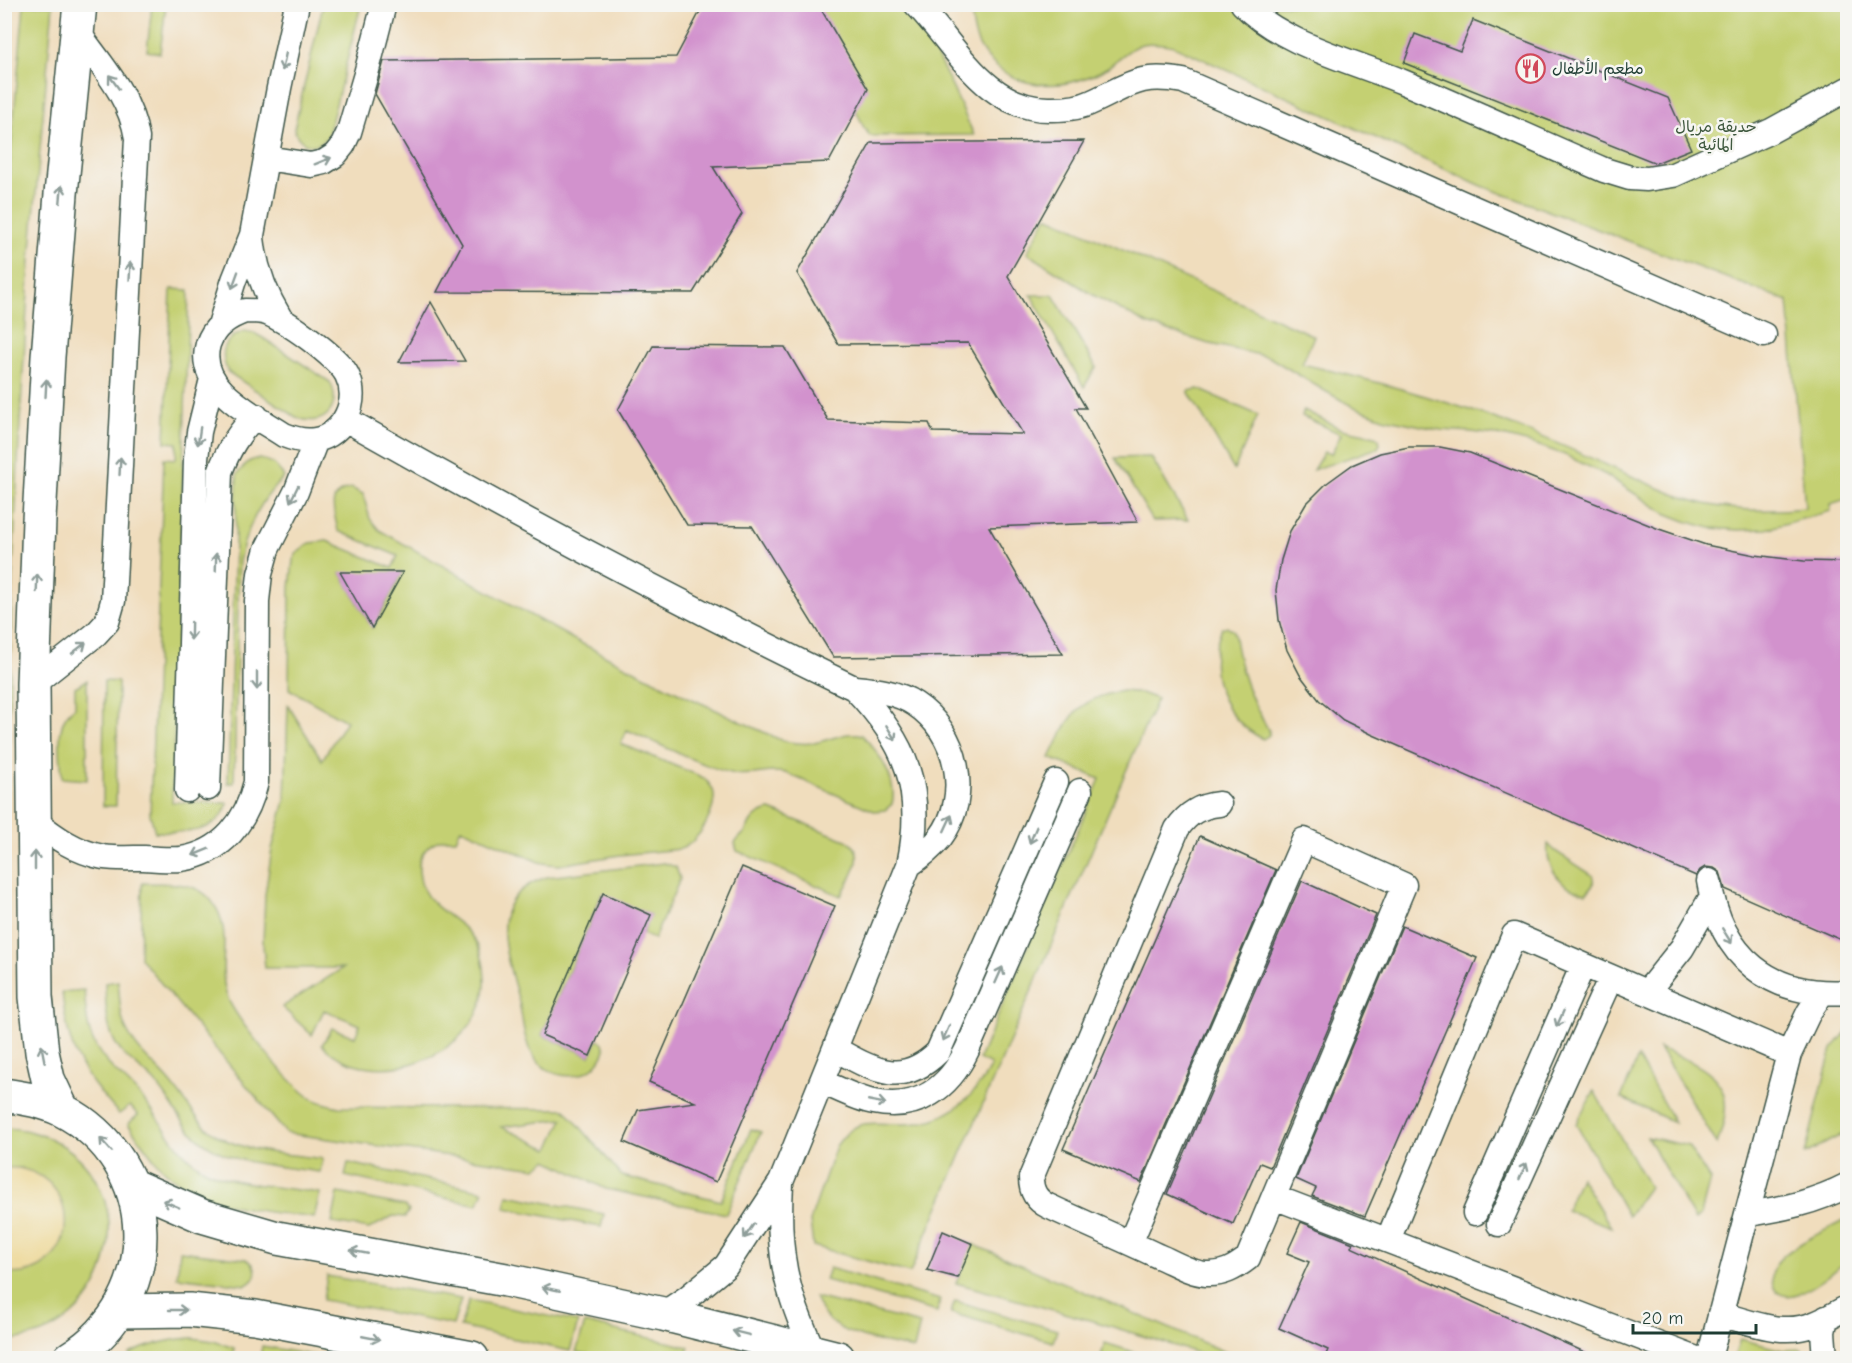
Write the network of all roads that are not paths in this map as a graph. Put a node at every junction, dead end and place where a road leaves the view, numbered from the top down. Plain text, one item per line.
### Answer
1 (297, 4) edge
2 (384, 4) edge
3 (916, 4) edge
4 (1243, 4) edge
5 (78, 18) edge
6 (1848, 89) edge
7 (266, 158) junction
8 (252, 235) junction
9 (280, 318) junction
10 (220, 325) junction
11 (1764, 335) dead end
12 (212, 379) junction
13 (256, 416) junction
14 (345, 419) junction
15 (316, 440) junction
16 (33, 684) junction
17 (854, 688) junction
18 (1056, 782) dead end
19 (1080, 791) dead end
20 (1219, 804) dead end
21 (34, 821) junction
22 (909, 865) junction
23 (1583, 965) junction
24 (1611, 977) junction
25 (1647, 992) junction
26 (1848, 992) edge
27 (1822, 993) junction
28 (835, 1049) junction
29 (1789, 1054) junction
30 (822, 1082) junction
31 (4, 1095) edge
32 (62, 1109) junction
33 (781, 1182) junction
34 (131, 1185) junction
35 (1848, 1185) edge
36 (1274, 1197) junction
37 (1475, 1213) dead end
38 (1747, 1214) junction
39 (1499, 1224) dead end
40 (1388, 1240) junction
41 (1130, 1243) junction
42 (1848, 1307) edge
43 (120, 1311) junction
44 (663, 1314) junction
45 (1720, 1314) junction
46 (1826, 1318) junction
47 (826, 1355) edge
48 (78, 1356) edge
49 (472, 1359) edge
50 (1694, 1359) edge
51 (1709, 1359) edge
52 (1825, 1359) edge

1 -> 7 lane
7 -> 2 lane
3 - 11 lane
4 - 6 lane
16 -> 5 street
16 -> 5 lane
7 - 8 lane
8 - 9 lane
8 -> 10 lane
9 - 10 lane
9 - 14 lane
10 - 12 lane
12 - 13 lane
12 -> 13 lane
13 - 15 lane
14 - 15 lane
14 - 17 lane
15 -> 21 lane
16 - 21 street
17 -> 22 lane
22 -> 17 lane
18 -> 28 lane
30 -> 19 lane
20 - 41 lane
32 -> 21 street
22 - 28 lane
23 - 24 lane
23 -> 37 lane
23 - 40 lane
24 - 25 lane
39 -> 24 lane
25 -> 27 lane
25 - 29 lane
26 - 27 lane
27 - 29 lane
28 - 30 lane
29 - 38 lane
30 - 33 lane
31 - 32 street
34 -> 32 street
33 -> 44 lane
33 - 47 lane
34 - 43 street
44 -> 34 street
35 - 38 lane
36 - 40 lane
36 - 41 lane
36 - 41 lane
38 - 45 lane
40 - 50 lane
42 - 46 lane
43 - 48 street
43 -> 49 street
47 -> 44 street
45 - 46 lane
45 - 51 lane
46 - 52 lane

